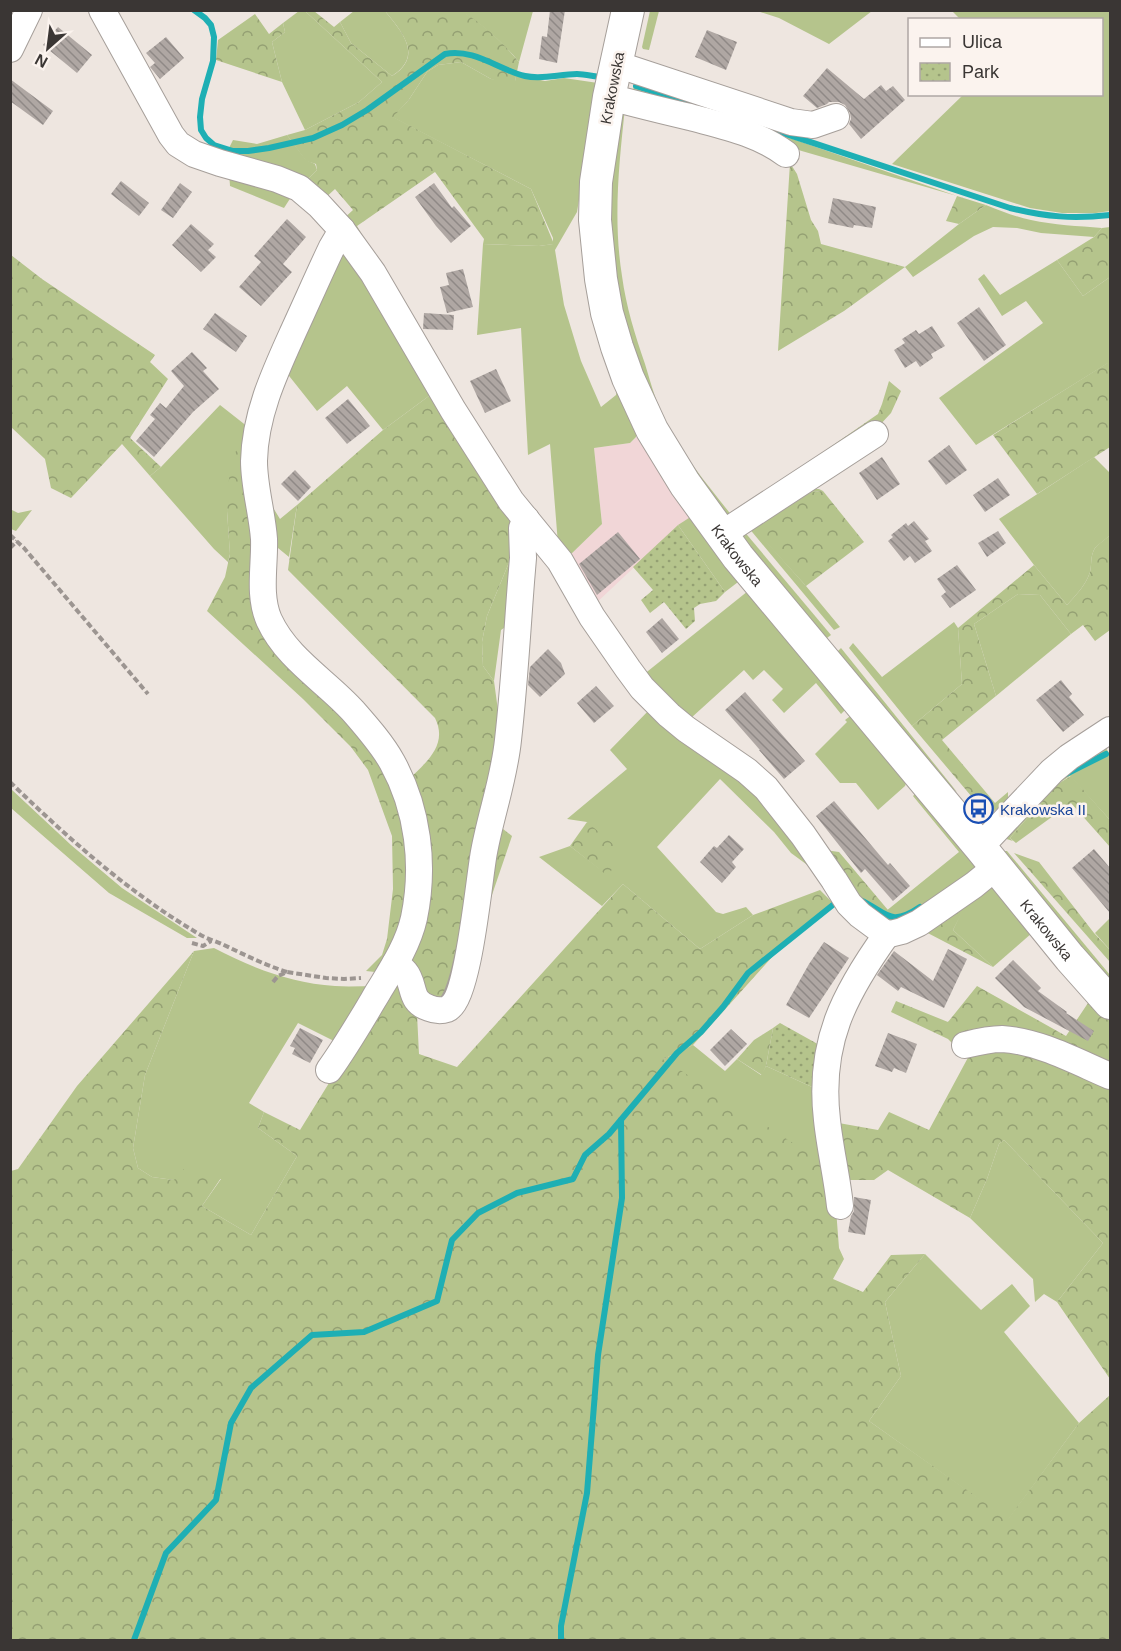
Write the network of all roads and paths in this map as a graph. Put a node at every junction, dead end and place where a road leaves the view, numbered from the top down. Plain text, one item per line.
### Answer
1 (29, 10) edge
2 (102, 10) edge
3 (628, 10) edge
4 (10, 49) edge
5 (616, 64) junction
6 (609, 97) junction
7 (836, 117) dead end
8 (786, 153) dead end
9 (342, 230) junction
10 (875, 434) dead end
11 (526, 519) junction
12 (722, 534) junction
13 (10, 535) edge
14 (17, 541) junction
15 (10, 548) edge
16 (148, 694) dead end
17 (1110, 730) edge
18 (10, 782) edge
19 (988, 857) junction
20 (887, 934) junction
21 (211, 941) junction
22 (192, 943) dead end
23 (287, 972) junction
24 (390, 972) junction
25 (273, 982) dead end
26 (1110, 1003) edge
27 (965, 1045) dead end
28 (329, 1070) dead end
29 (1110, 1076) edge
30 (840, 1206) dead end

1 - 4 street
2 - 9 street
3 - 5 main road, Krakowska
5 - 6 main road, Krakowska
5 - 7 street
6 - 8 street
6 - 12 main road, Krakowska
9 - 11 street
9 - 24 street
10 - 12 street
11 - 20 street
11 - 24 street
12 - 19 main road, Krakowska
13 - 14 path
14 - 15 path
14 - 16 path
17 - 19 street
18 - 21 path
19 - 20 street
19 - 26 main road, Krakowska
20 - 30 street
21 - 22 path
21 - 23 path
23 - 24 path
23 - 25 path
24 - 28 street
27 - 29 street

